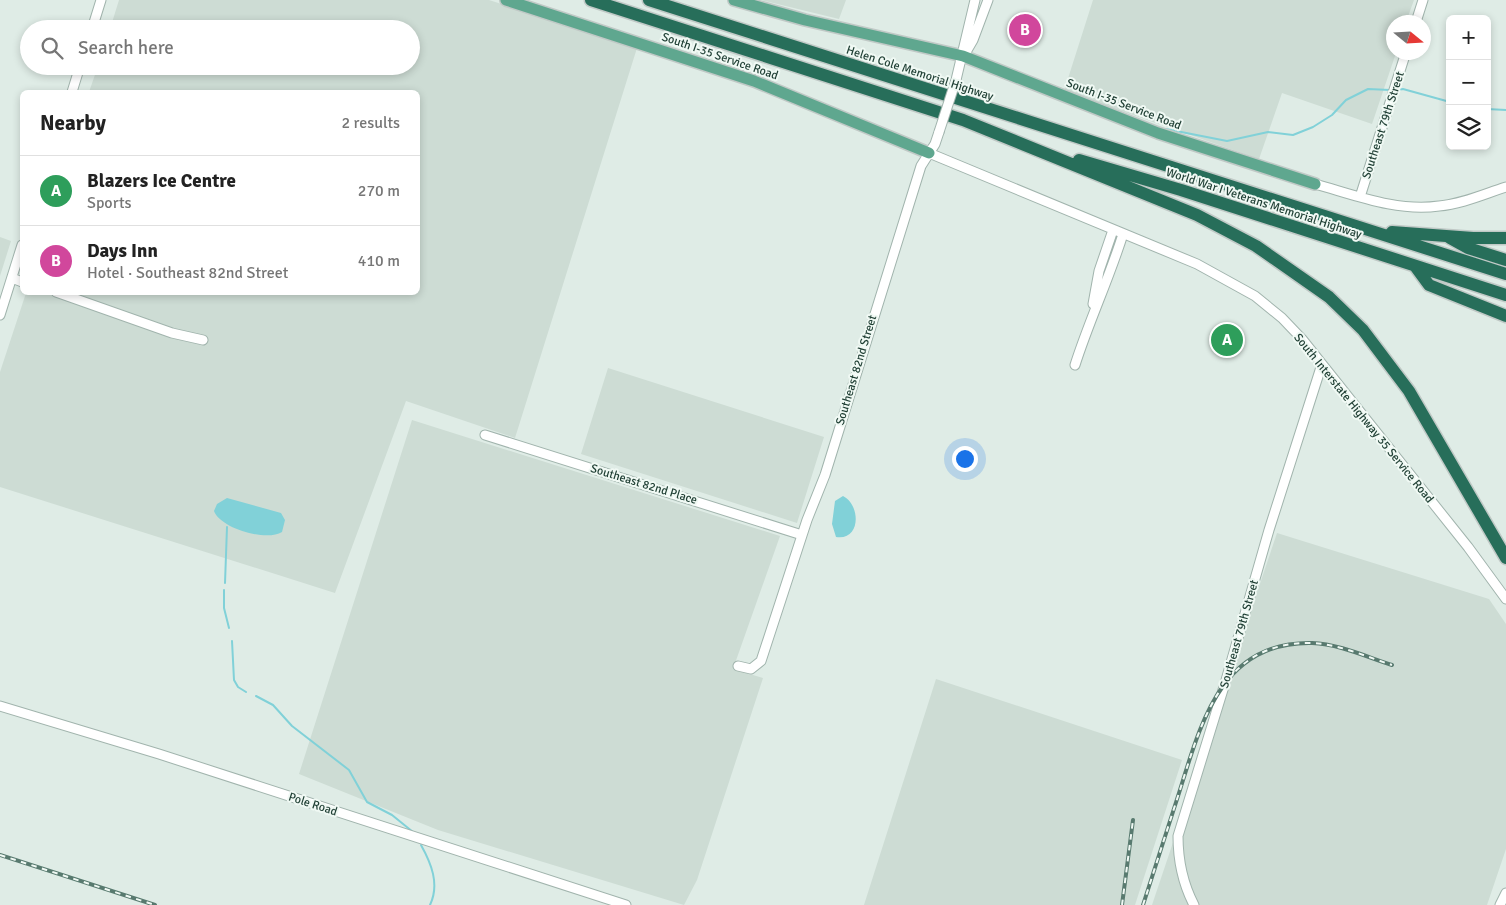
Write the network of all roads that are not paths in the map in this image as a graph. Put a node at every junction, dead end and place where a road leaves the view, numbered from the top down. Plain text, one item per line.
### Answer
1 (101, 0) edge
2 (506, 0) edge
3 (590, 0) edge
4 (648, 0) edge
5 (734, 0) edge
6 (975, 0) edge
7 (988, 0) edge
8 (1423, 0) edge
9 (1418, 15) edge
10 (95, 20) edge
11 (963, 56) junction
12 (1403, 60) edge
13 (77, 75) edge
14 (73, 90) edge
15 (1012, 140) junction
16 (929, 153) junction
17 (1183, 172) joint
18 (1315, 184) joint
19 (1506, 187) edge
20 (1360, 197) junction
21 (1113, 230) junction
22 (1369, 230) junction
23 (1123, 234) junction
24 (1447, 236) junction
25 (1506, 238) edge
26 (20, 252) edge
27 (1506, 260) edge
28 (1197, 264) joint
29 (1415, 266) junction
30 (1506, 274) edge
31 (12, 278) junction
32 (20, 281) edge
33 (64, 295) edge
34 (1506, 295) edge
35 (0, 315) edge
36 (1506, 316) edge
37 (1090, 318) junction
38 (203, 340) dead end
39 (1322, 364) junction
40 (1075, 365) dead end
41 (485, 434) dead end
42 (802, 535) junction
43 (1506, 558) edge
44 (1506, 599) edge
45 (738, 666) dead end
46 (0, 706) edge
47 (1506, 893) edge
48 (626, 905) edge
49 (1194, 905) edge
50 (1500, 905) edge

1 - 10 street
2 - 16 main road, South I-35 Service Road
3 - 15 highway
4 - 17 highway, Helen Cole Memorial Highway
5 - 11 main road, South I-35 Service Road
6 - 11 street, Southeast 82nd Street
7 - 11 street, Southeast 82nd Street
8 - 9 street
11 - 16 street, Southeast 82nd Street, bridge
11 - 18 main road, South I-35 Service Road
12 - 20 street, Southeast 79th Street
13 - 14 street
15 - 29 highway, World War I Veterans Memorial Highway
15 - 43 highway
16 - 21 street, South I-35 Service Road
16 - 42 street, Southeast 82nd Street
17 - 22 highway, World War I Veterans Memorial Highway
18 - 20 street, South I-35 Service Road
19 - 20 street, South I-35 Service Road
21 - 23 street, South I-35 Service Road
21 - 37 street
22 - 24 highway
22 - 30 highway, World War I Veterans Memorial Highway
23 - 28 street, South I-35 Service Road
23 - 37 street
24 - 25 highway
24 - 27 highway
26 - 31 street
28 - 39 street, South Interstate Highway 35 Service Road
29 - 34 highway, World War I Veterans Memorial Highway
29 - 36 highway
31 - 32 street
31 - 35 street
33 - 38 street
37 - 40 street
39 - 44 street, South Interstate Highway 35 Service Road
39 - 49 street, Southeast 79th Street
41 - 42 street, Southeast 82nd Place
42 - 45 street, Southeast 82nd Street
46 - 48 street, Pole Road
47 - 50 street

